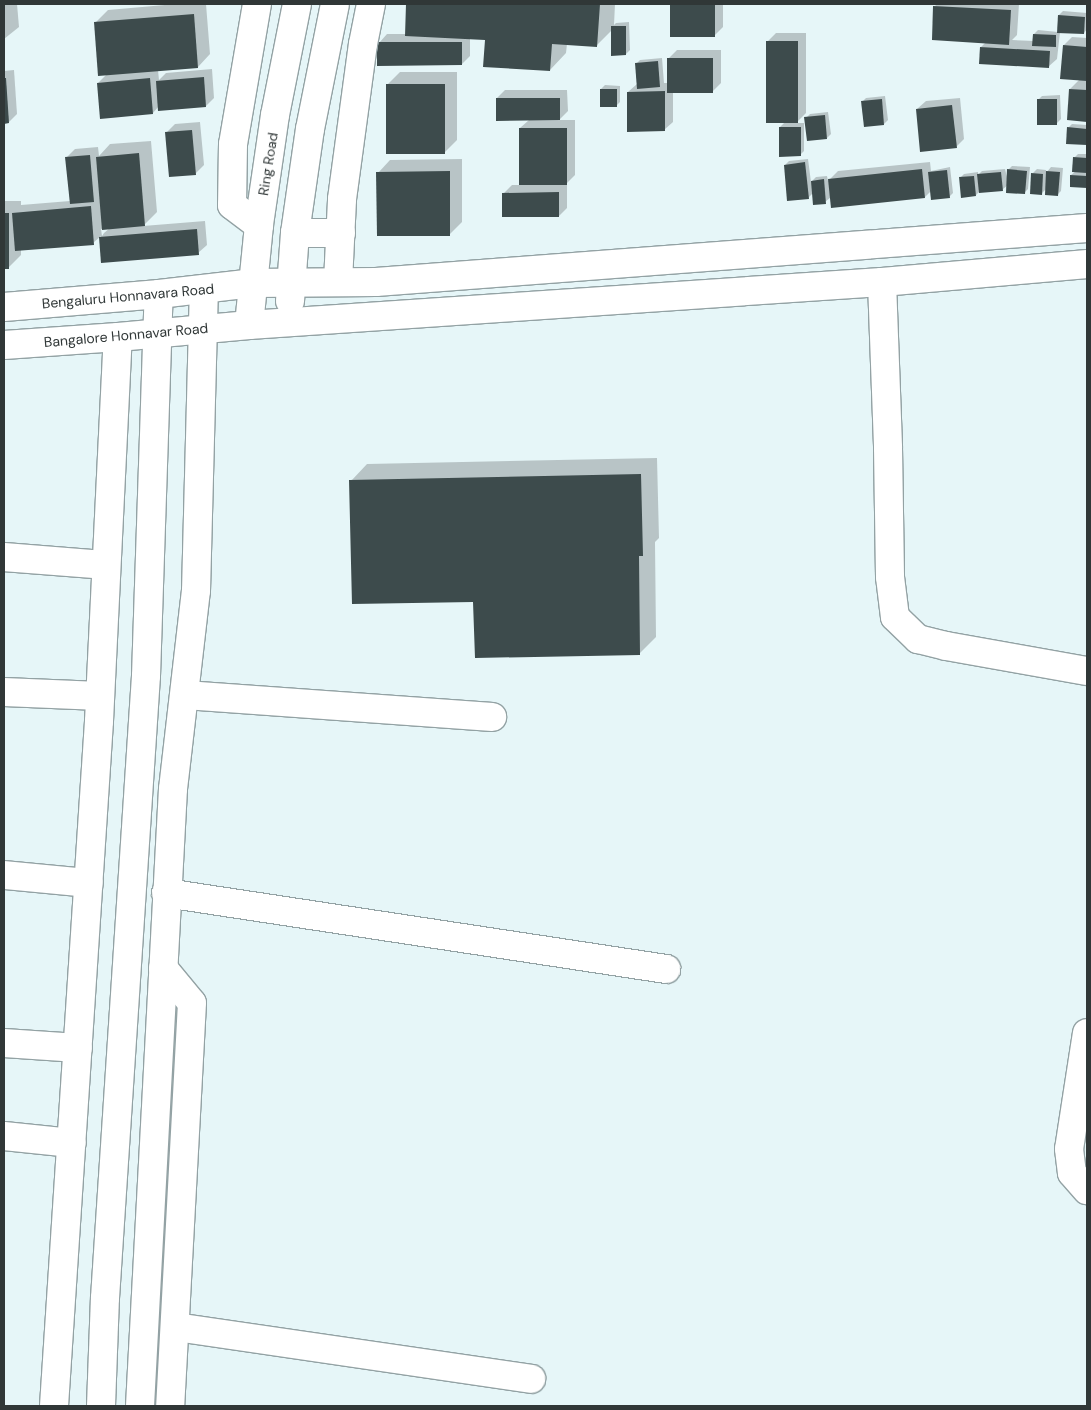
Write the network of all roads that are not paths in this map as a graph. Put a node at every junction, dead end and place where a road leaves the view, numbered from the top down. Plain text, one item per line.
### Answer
1 (257, 4) edge
2 (297, 4) edge
3 (334, 4) edge
4 (371, 4) edge
5 (259, 225) junction
6 (1087, 228) edge
7 (295, 233) junction
8 (341, 233) junction
9 (1087, 264) edge
10 (338, 282) junction
11 (882, 282) junction
12 (252, 283) junction
13 (291, 283) junction
14 (204, 289) junction
15 (159, 294) junction
16 (4, 307) edge
17 (289, 321) junction
18 (249, 325) junction
19 (203, 328) junction
20 (158, 334) junction
21 (118, 337) junction
22 (4, 345) edge
23 (4, 557) edge
24 (106, 565) junction
25 (1087, 671) edge
26 (4, 692) edge
27 (185, 695) junction
28 (100, 696) junction
29 (492, 717) dead end
30 (4, 875) edge
31 (89, 883) junction
32 (166, 893) junction
33 (163, 968) junction
34 (666, 969) dead end
35 (1087, 1033) edge
36 (4, 1043) edge
37 (78, 1048) junction
38 (4, 1136) edge
39 (72, 1143) junction
40 (1087, 1190) edge
41 (176, 1327) junction
42 (531, 1379) dead end
43 (54, 1406) edge
44 (101, 1406) edge
45 (140, 1406) edge
46 (170, 1406) edge

1 - 5 main road
2 - 5 main road, Ring Road
3 - 7 main road
4 - 8 main road
5 - 12 main road, Ring Road
6 - 10 main road, Bengaluru Honnavara Road
7 - 8 main road
7 - 13 main road
8 - 10 main road
9 - 11 main road, Bangalore Honnavar Road
10 - 13 main road, Bengaluru Honnavara Road
11 - 17 main road, Bangalore Honnavar Road
11 - 25 main road
12 - 13 main road, Bengaluru Honnavara Road
12 - 14 main road, Bengaluru Honnavara Road
12 - 18 main road, Ring Road
13 - 17 main road
14 - 15 main road, Bengaluru Honnavara Road
14 - 19 main road
15 - 16 main road, Bengaluru Honnavara Road
15 - 20 main road
17 - 18 main road, Bangalore Honnavar Road
18 - 19 main road, Bangalore Honnavar Road
19 - 20 main road, Bangalore Honnavar Road
19 - 27 main road
20 - 21 main road, Bangalore Honnavar Road
20 - 44 main road
21 - 22 main road, Bangalore Honnavar Road
21 - 24 main road
23 - 24 main road
24 - 28 main road
26 - 28 main road
27 - 29 main road
27 - 32 main road
28 - 31 main road
30 - 31 main road
31 - 37 main road
32 - 33 main road
32 - 34 main road
33 - 41 main road
33 - 45 main road
35 - 40 main road
36 - 37 main road
37 - 39 main road
38 - 39 main road
39 - 43 main road
41 - 42 main road
41 - 46 main road

